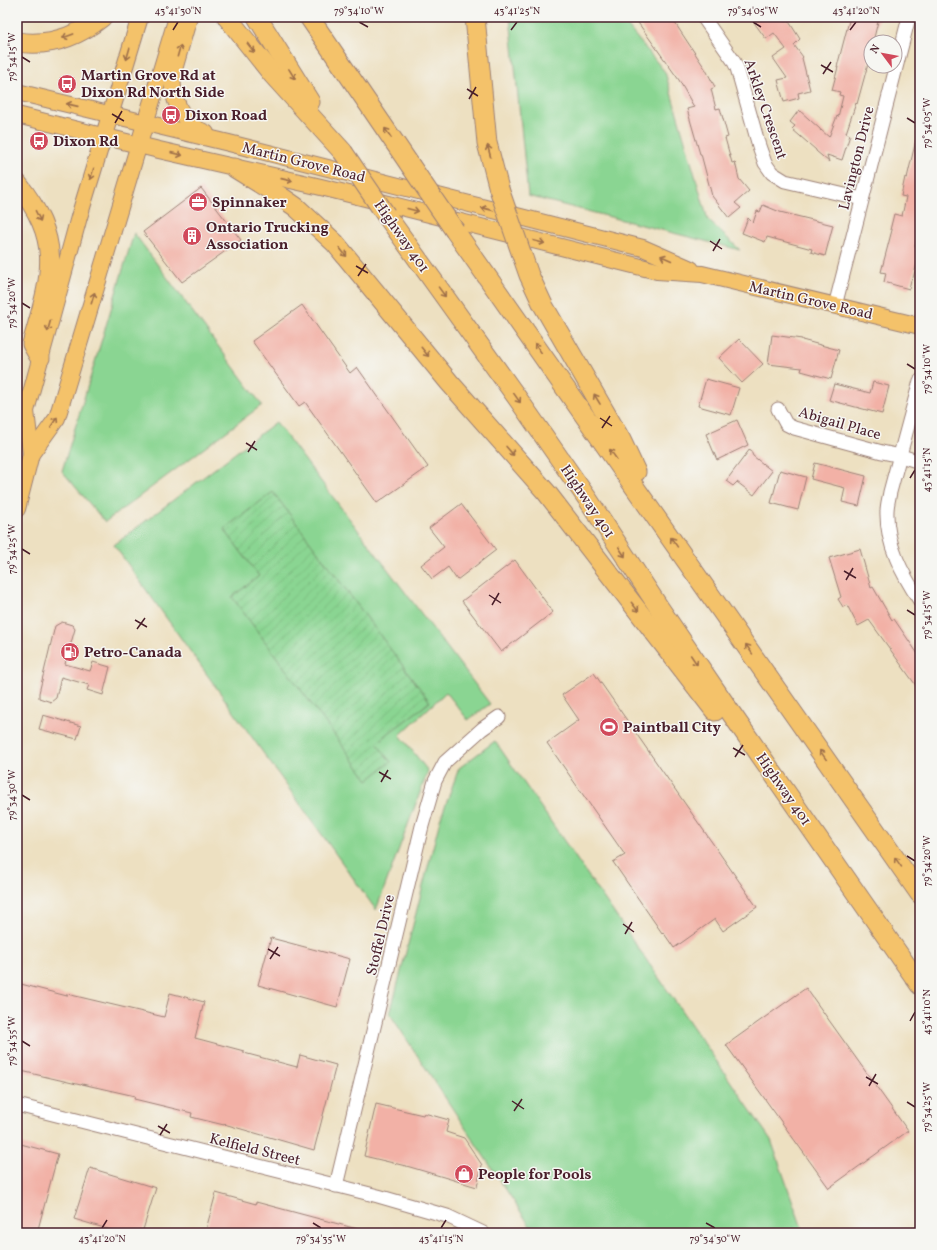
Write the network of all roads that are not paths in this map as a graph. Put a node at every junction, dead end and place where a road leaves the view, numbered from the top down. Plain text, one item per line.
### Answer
1 (102, 17) edge
2 (140, 17) edge
3 (177, 17) edge
4 (189, 17) edge
5 (227, 17) edge
6 (256, 17) edge
7 (309, 17) edge
8 (475, 17) edge
9 (703, 17) edge
10 (909, 17) edge
11 (17, 42) edge
12 (17, 92) edge
13 (110, 114) junction
14 (17, 115) edge
15 (146, 123) junction
16 (104, 136) junction
17 (229, 143) junction
18 (139, 145) junction
19 (343, 152) junction
20 (235, 168) junction
21 (17, 183) edge
22 (862, 199) junction
23 (702, 274) junction
24 (835, 306) junction
25 (920, 326) edge
26 (40, 358) junction
27 (920, 382) edge
28 (778, 409) dead end
29 (31, 454) junction
30 (901, 456) junction
31 (920, 462) edge
32 (17, 509) edge
33 (659, 521) junction
34 (920, 601) edge
35 (499, 717) dead end
36 (802, 815) junction
37 (920, 894) edge
38 (920, 985) edge
39 (17, 1105) edge
40 (336, 1186) junction
41 (483, 1233) edge

1 -> 11 highway
2 -> 13 main road
3 - 15 main road
17 -> 4 main road
5 -> 19 highway
6 -> 19 highway, Highway 401
33 -> 7 highway, bridge
33 -> 8 highway, bridge
9 - 22 street, Arkley Crescent
10 - 22 street, Lavington Drive
13 -> 12 main road, Martin Grove Road
13 - 15 main road, Martin Grove Road
13 - 16 main road
14 - 16 main road, Martin Grove Road
15 - 17 main road, Martin Grove Road
15 - 18 main road
16 - 18 main road, Martin Grove Road
16 -> 26 main road
23 -> 17 main road, Martin Grove Road
18 -> 20 main road, Martin Grove Road
29 -> 18 main road
19 -> 36 highway, Highway 401, bridge
20 -> 23 main road, Martin Grove Road
20 -> 36 highway
21 -> 26 highway
22 - 24 street, Lavington Drive
23 - 24 main road, Martin Grove Road
24 - 25 main road, Martin Grove Road
26 - 29 main road
27 - 30 street
28 - 30 street, Abigail Place
29 - 32 main road
30 - 31 street, Abigail Place
30 - 34 street
37 -> 33 highway
35 - 40 street, Stoffel Drive
36 - 38 highway, Highway 401
39 - 40 street, Kelfield Street
40 - 41 street, Kelfield Street

